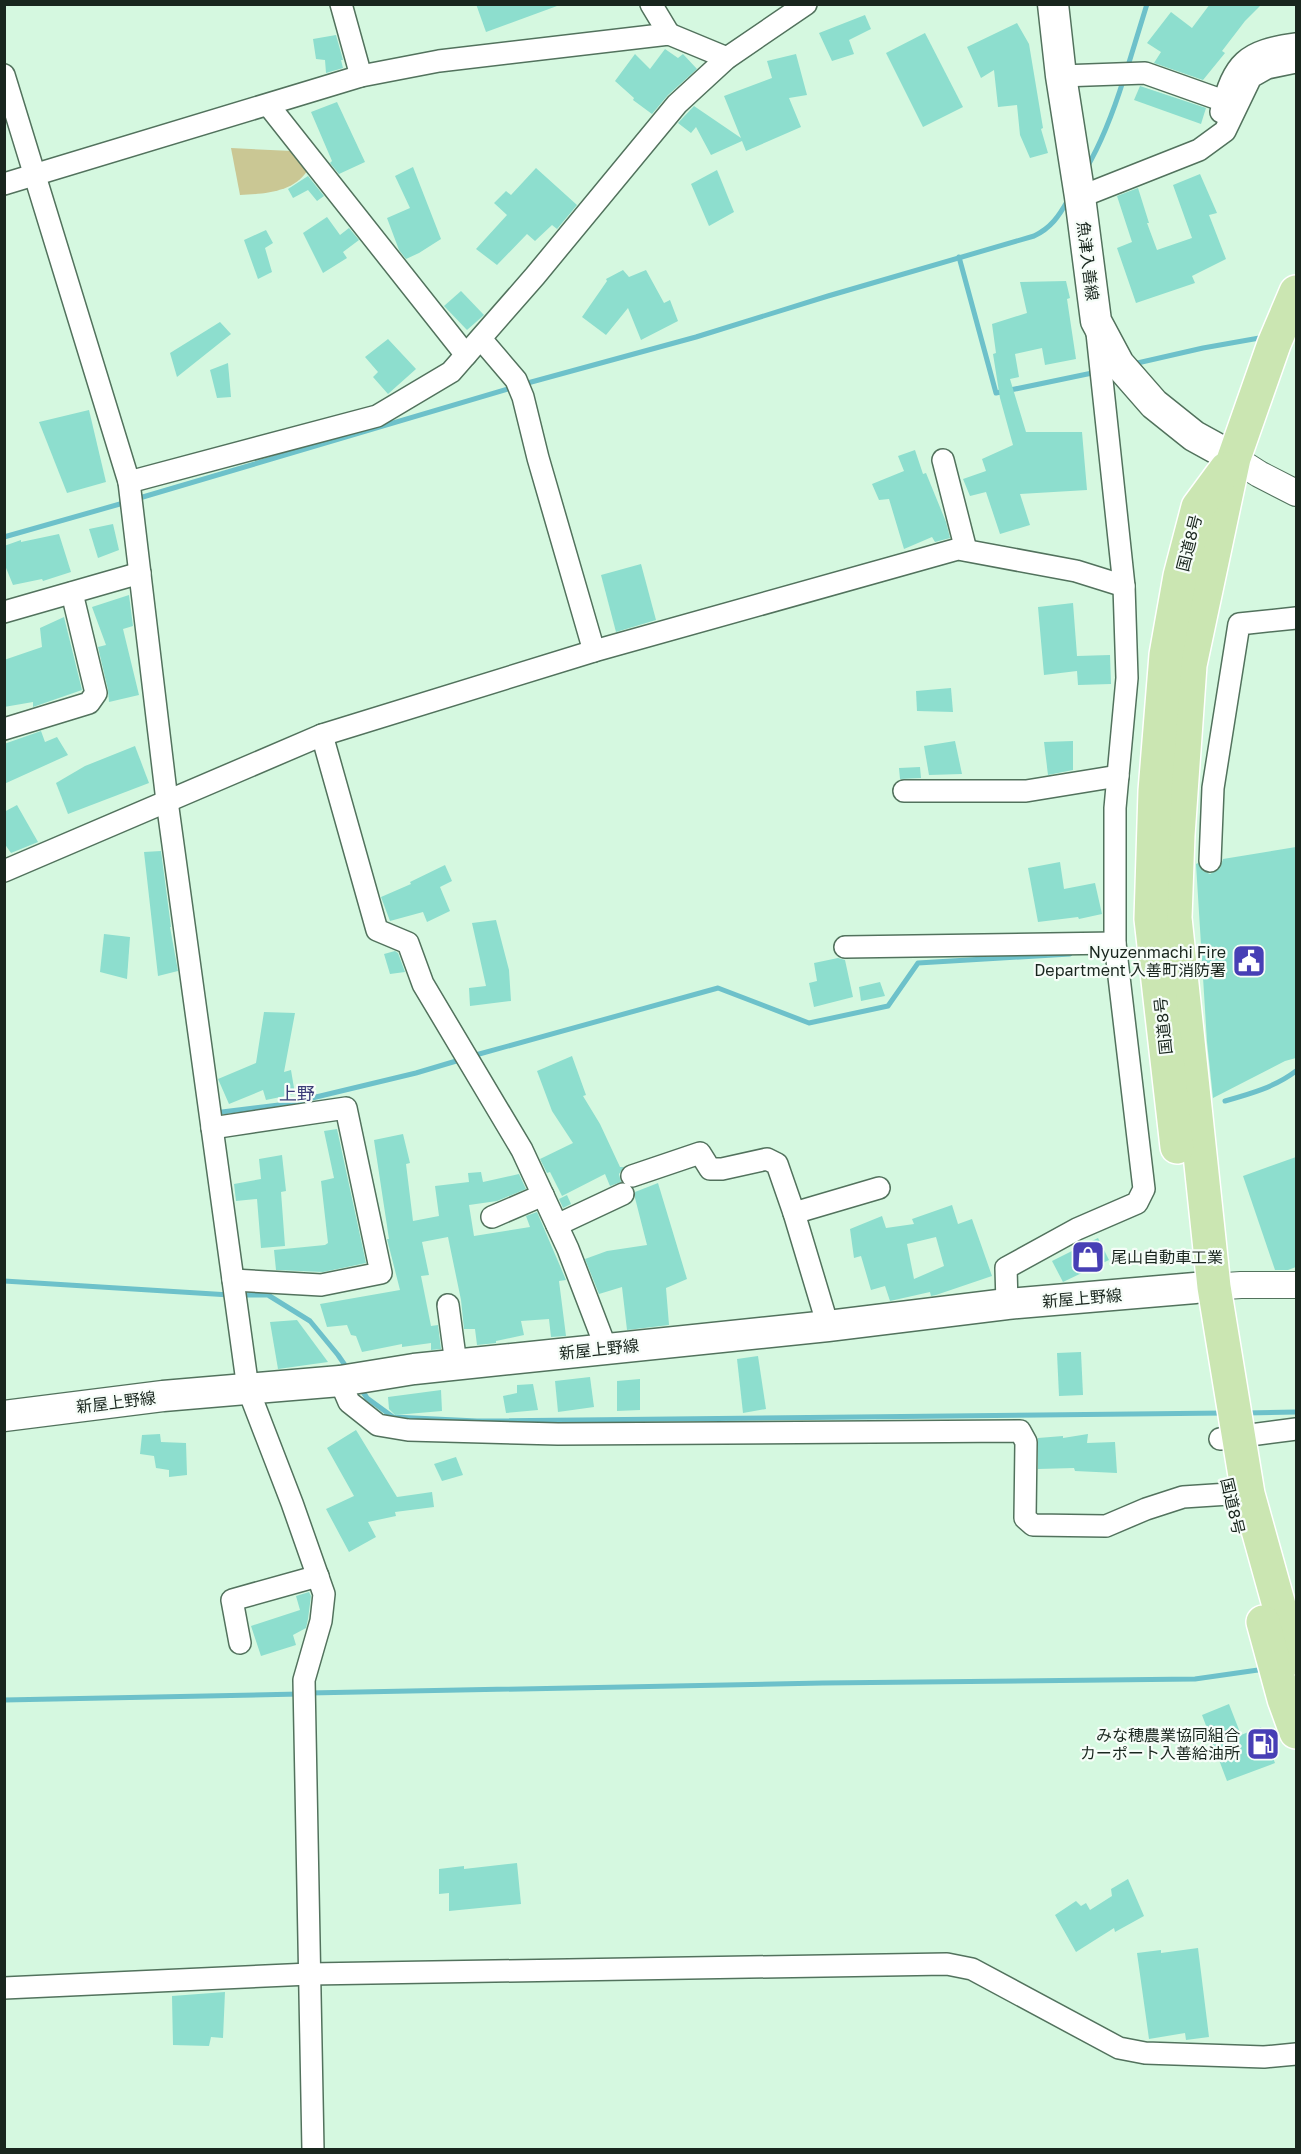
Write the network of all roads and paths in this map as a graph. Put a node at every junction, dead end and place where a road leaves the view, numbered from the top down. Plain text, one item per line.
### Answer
1 (341, 4) edge
2 (651, 4) edge
3 (806, 4) edge
4 (1053, 4) edge
5 (669, 34) junction
6 (1296, 44) edge
7 (727, 58) junction
8 (1296, 62) edge
9 (4, 75) edge
10 (361, 76) junction
11 (1061, 76) junction
12 (1224, 101) junction
13 (269, 106) junction
14 (1212, 142) junction
15 (34, 175) junction
16 (4, 184) edge
17 (1080, 197) junction
18 (1296, 292) edge
19 (1096, 321) junction
20 (481, 339) junction
21 (466, 355) junction
22 (1234, 458) junction
23 (943, 460) dead end
24 (129, 482) junction
25 (1296, 494) edge
26 (966, 550) junction
27 (140, 573) junction
28 (1124, 586) junction
29 (72, 592) junction
30 (4, 612) edge
31 (1296, 618) edge
32 (594, 651) junction
33 (4, 729) edge
34 (322, 735) junction
35 (1118, 776) junction
36 (904, 790) dead end
37 (167, 801) junction
38 (1210, 861) dead end
39 (4, 871) edge
40 (1115, 943) junction
41 (845, 947) dead end
42 (212, 1128) junction
43 (879, 1188) dead end
44 (543, 1195) junction
45 (794, 1213) junction
46 (492, 1217) dead end
47 (557, 1224) junction
48 (233, 1280) junction
49 (1296, 1285) edge
50 (1204, 1287) junction
51 (1007, 1304) junction
52 (448, 1305) dead end
53 (828, 1326) junction
54 (606, 1348) junction
55 (456, 1364) junction
56 (340, 1381) junction
57 (248, 1389) junction
58 (4, 1416) edge
59 (1296, 1429) edge
60 (1230, 1438) junction
61 (1229, 1494) junction
62 (318, 1576) junction
63 (240, 1643) dead end
64 (1296, 1658) edge
65 (1290, 1699) edge
66 (1296, 1732) edge
67 (310, 1974) junction
68 (4, 1988) edge
69 (1296, 2054) edge
70 (313, 2150) edge

1 - 10 street
2 - 5 street
3 - 7 street
4 - 11 main road, 魚津入善線
5 - 7 street
5 - 10 street
6 - 12 street
7 - 20 street
8 - 14 street
9 - 15 street
10 - 13 street
11 - 12 street
11 - 17 main road, 魚津入善線
12 - 14 street
13 - 15 street
13 - 21 street
14 - 17 street
15 - 16 street
15 - 24 street
17 - 19 main road, 魚津入善線
18 - 22 highway, 国道8号
19 - 22 main road, 魚津入善線
19 - 28 street
20 - 21 street
20 - 32 street
21 - 24 street
22 - 25 street
22 - 50 highway, 国道8号
23 - 26 street
24 - 27 street
26 - 28 street
26 - 32 street
27 - 29 street
27 - 37 street
28 - 35 street
29 - 30 street
29 - 33 street
31 - 38 street
32 - 34 street
34 - 37 street
34 - 44 street
35 - 36 street
35 - 40 street
37 - 39 street
37 - 42 street
40 - 41 street
40 - 51 street
42 - 48 street
42 - 48 street
43 - 45 street
44 - 46 street
44 - 47 street
45 - 47 street
45 - 53 street
47 - 54 street
48 - 57 street
49 - 50 street
50 - 51 main road, 新屋上野線
50 - 60 highway, 国道8号
51 - 53 main road, 新屋上野線
52 - 55 street
53 - 54 main road, 新屋上野線
54 - 55 main road, 新屋上野線
55 - 56 main road, 新屋上野線
56 - 57 main road, 新屋上野線
56 - 61 street
57 - 58 main road, 新屋上野線
57 - 62 street
59 - 60 street
60 - 61 highway, 国道8号
60 - 64 highway, 国道8号
61 - 65 highway, 国道8号
62 - 63 street
62 - 67 street
65 - 66 highway, 国道8号
67 - 68 street
67 - 69 street
67 - 70 street

